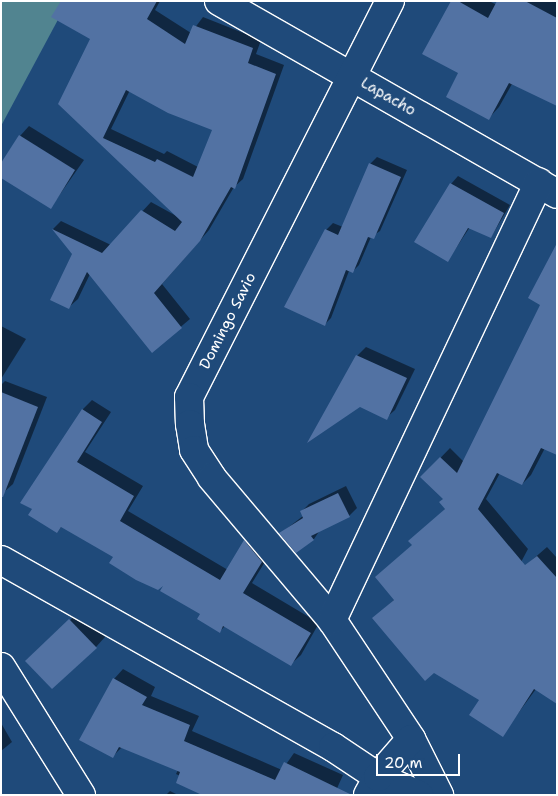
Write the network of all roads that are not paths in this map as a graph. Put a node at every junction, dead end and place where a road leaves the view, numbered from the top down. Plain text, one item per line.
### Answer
1 (219, 1) edge
2 (390, 1) edge
3 (352, 76) junction
4 (548, 188) edge
5 (1, 560) edge
6 (332, 620) junction
7 (1, 667) edge
8 (411, 739) junction
9 (373, 786) edge
10 (81, 795) edge
11 (419, 795) edge
12 (439, 795) edge

1 - 3 street, Lapacho
2 - 3 street, Domingo Savio
3 - 4 street, Lapacho
3 - 6 street, Domingo Savio
4 - 6 street
5 - 9 street
6 - 8 street, Domingo Savio
7 - 10 street
8 - 9 street
8 - 12 street, Domingo Savio
9 - 11 street

